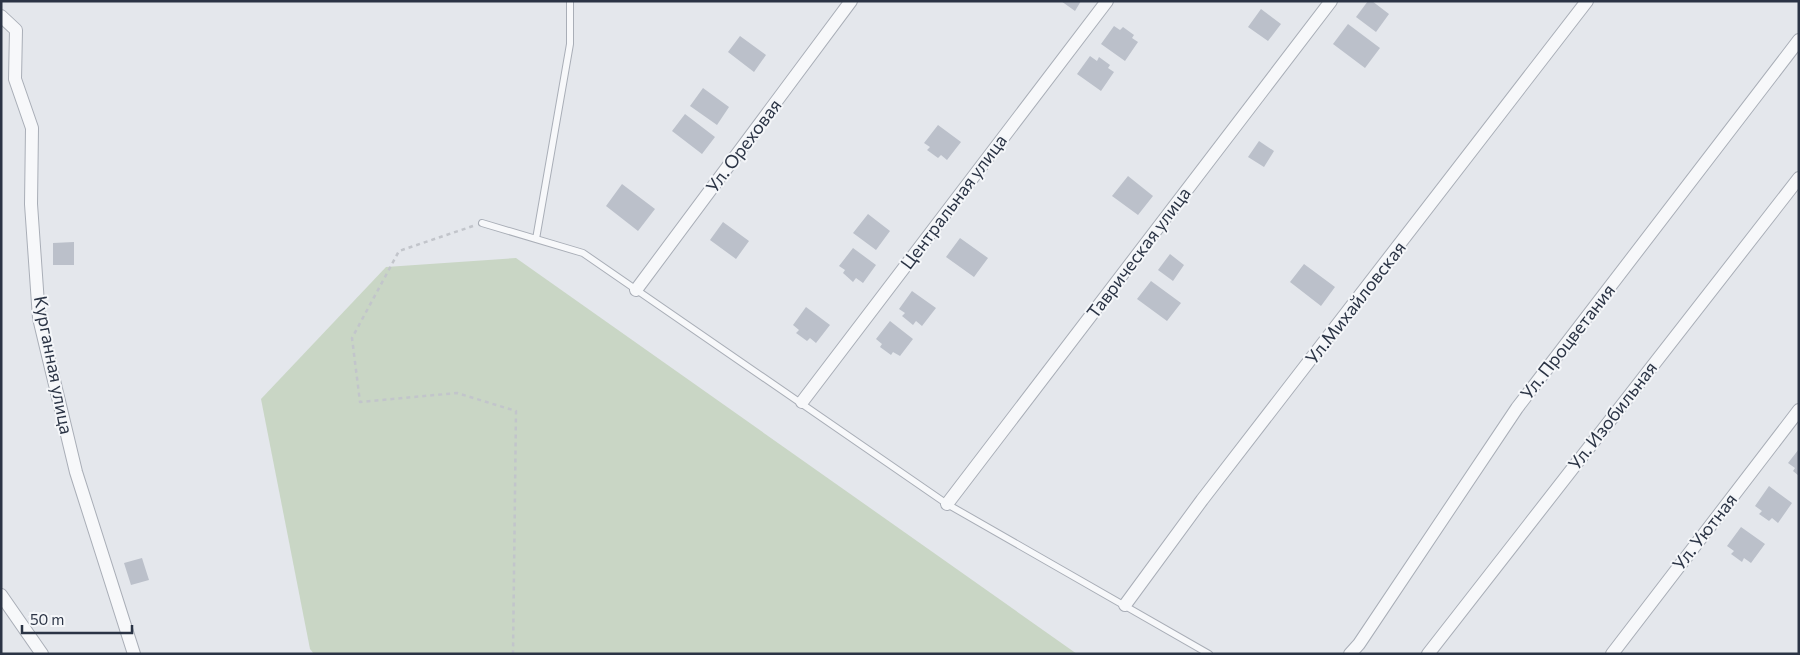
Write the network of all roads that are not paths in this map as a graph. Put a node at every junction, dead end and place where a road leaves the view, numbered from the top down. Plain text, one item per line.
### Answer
1 (570, 1) edge
2 (851, 1) edge
3 (1107, 1) edge
4 (1331, 1) edge
5 (1587, 1) edge
6 (1, 16) edge
7 (1799, 40) edge
8 (1799, 178) edge
9 (482, 223) road end
10 (536, 239) junction
11 (636, 290) junction
12 (802, 402) junction
13 (1799, 410) edge
14 (948, 504) junction
15 (1, 596) edge
16 (1125, 605) junction
17 (133, 653) edge
18 (42, 654) edge
19 (1209, 654) edge
20 (1350, 654) edge
21 (1428, 654) edge
22 (1612, 654) edge

1 - 10 lane
2 - 11 street, Ул. Ореховая
3 - 12 street, Центральная улица
4 - 14 street, Таврическая улица
5 - 16 street, Ул.Михайловская
6 - 17 street, Курганная улица
7 - 20 street, Ул. Процветания
8 - 21 street, Ул. Изобильная
9 - 10 lane
10 - 11 lane
11 - 12 lane
12 - 14 lane
13 - 22 street, Ул. Уютная
14 - 16 lane
15 - 18 street
16 - 19 lane

